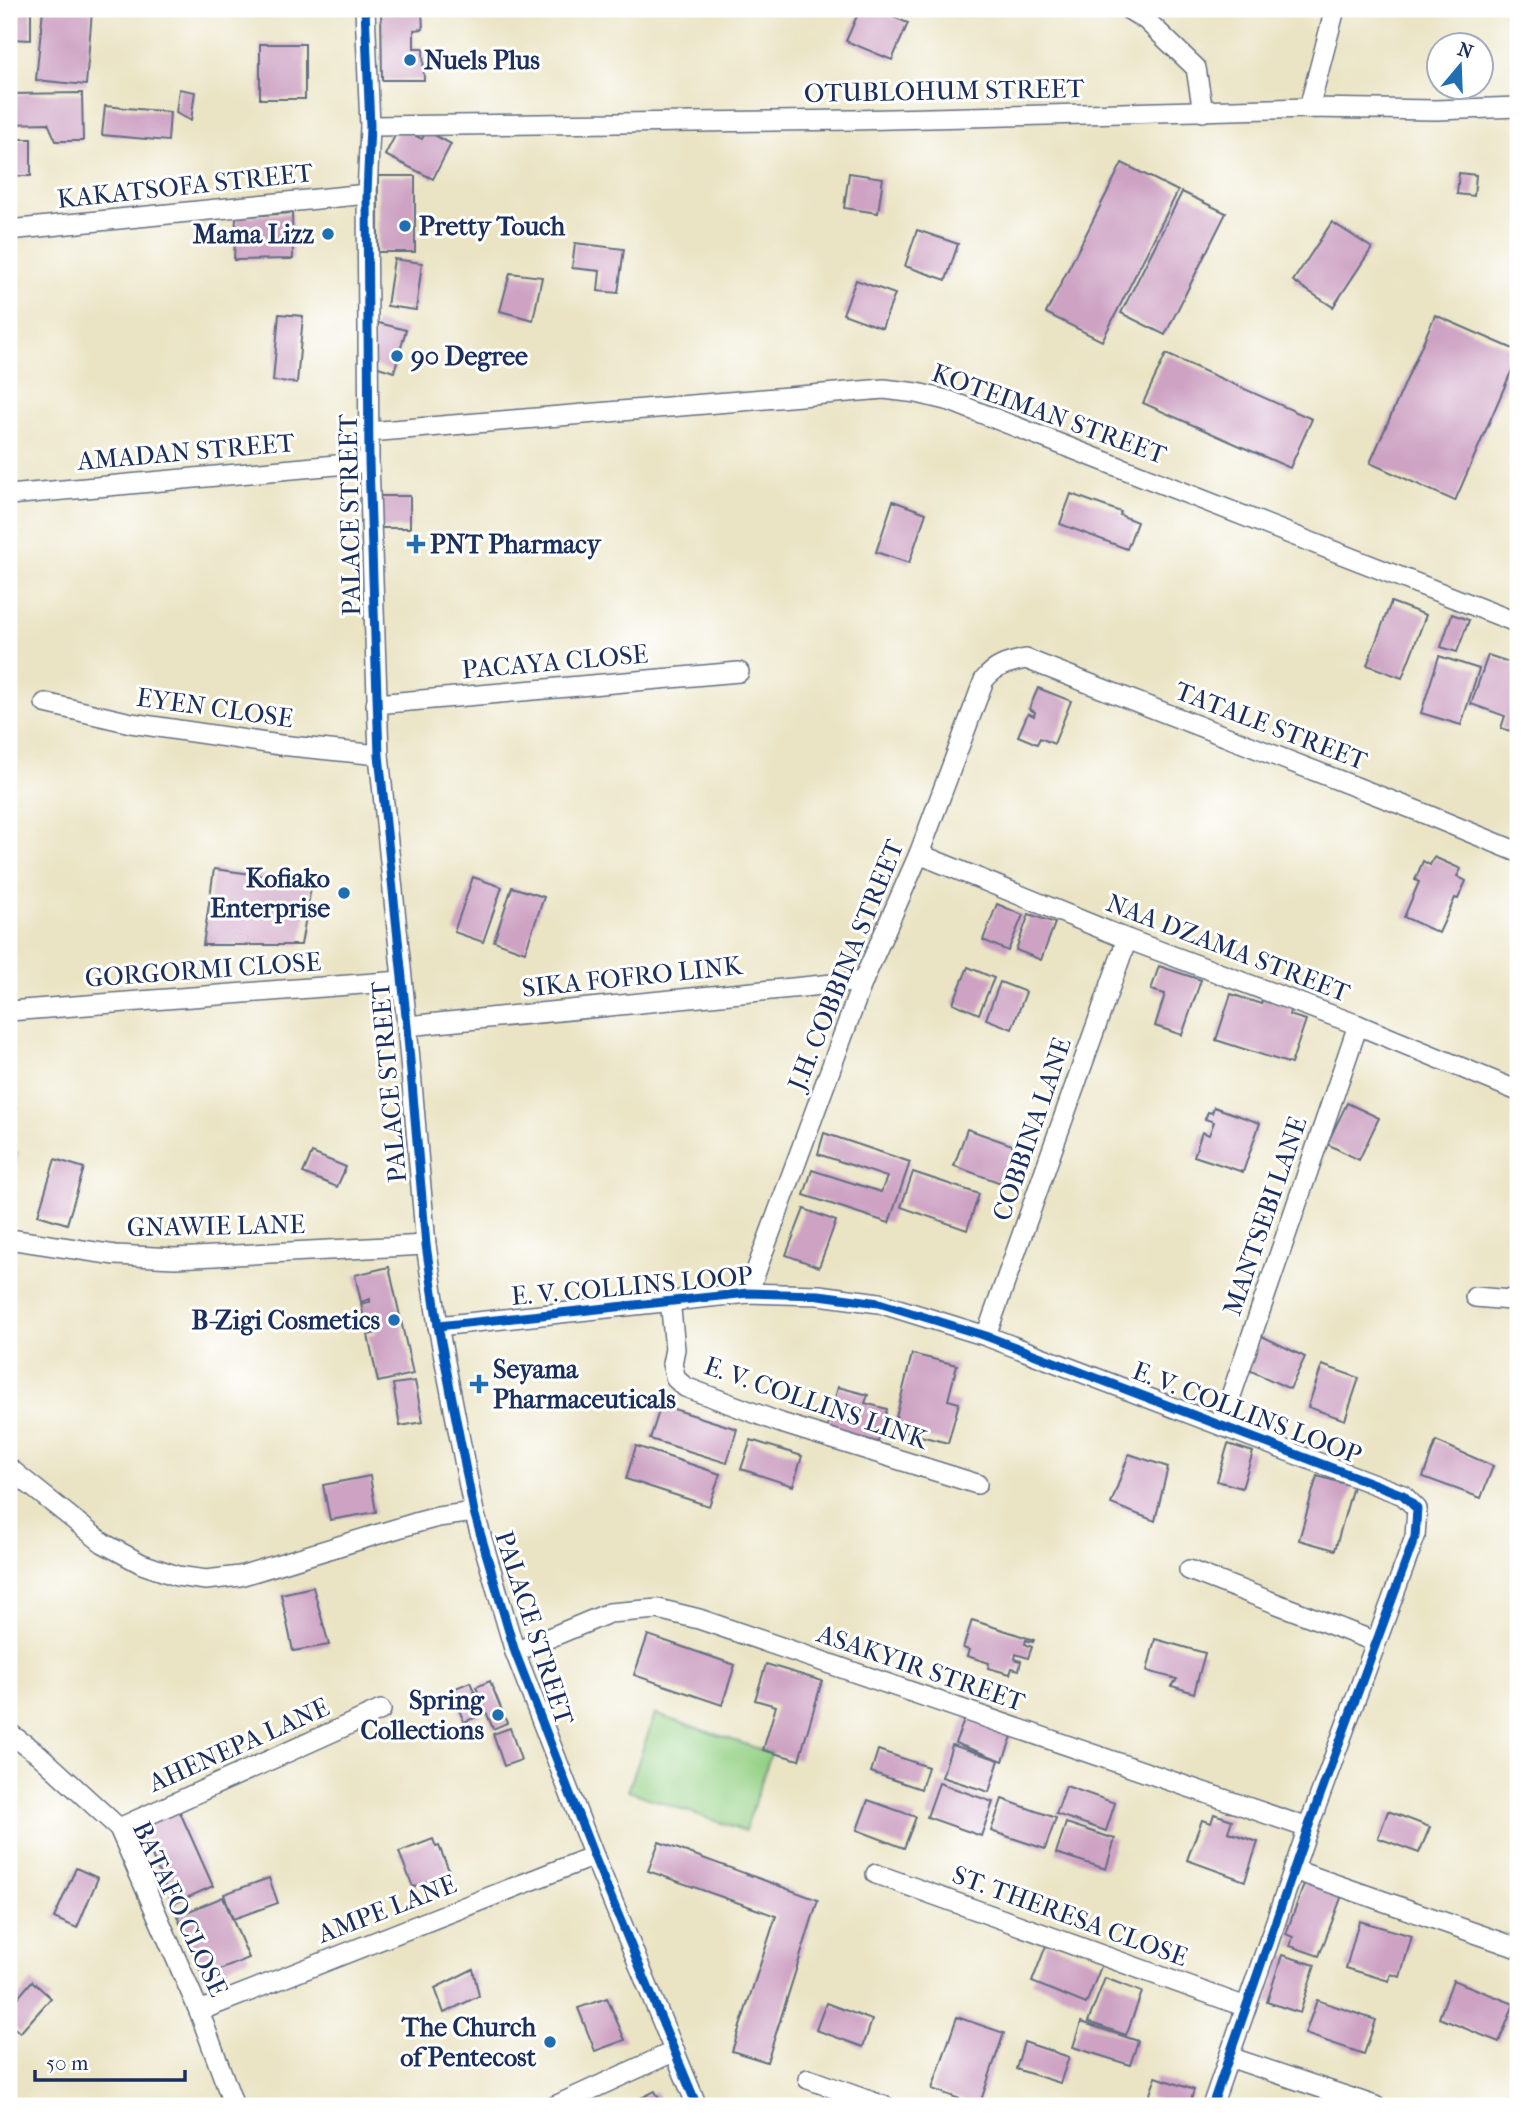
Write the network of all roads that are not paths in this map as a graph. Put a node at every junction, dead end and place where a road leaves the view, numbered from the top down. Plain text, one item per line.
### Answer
1 (365, 9) edge
2 (1128, 9) edge
3 (1335, 9) edge
4 (1518, 107) edge
5 (1308, 108) junction
6 (1203, 112) junction
7 (370, 126) junction
8 (367, 194) junction
9 (9, 230) edge
10 (369, 432) junction
11 (369, 463) junction
12 (9, 495) edge
13 (1518, 623) edge
14 (1003, 664) joint
15 (739, 672) dead end
16 (45, 703) dead end
17 (376, 704) junction
18 (379, 755) junction
19 (1518, 852) edge
20 (919, 854) junction
21 (1127, 939) junction
22 (401, 981) junction
23 (863, 981) junction
24 (9, 1011) edge
25 (1358, 1025) junction
26 (407, 1026) junction
27 (1518, 1091) edge
28 (9, 1238) edge
29 (426, 1245) junction
30 (748, 1293) junction
31 (1475, 1297) dead end
32 (1518, 1297) edge
33 (670, 1300) junction
34 (438, 1326) junction
35 (986, 1336) junction
36 (1221, 1425) junction
37 (9, 1468) edge
38 (977, 1484) dead end
39 (474, 1512) junction
40 (1189, 1570) dead end
41 (1376, 1642) junction
42 (515, 1652) junction
43 (381, 1710) dead end
44 (9, 1733) edge
45 (119, 1828) junction
46 (1308, 1829) junction
47 (594, 1856) junction
48 (1294, 1870) junction
49 (876, 1874) dead end
50 (1518, 1948) edge
51 (1246, 2007) junction
52 (199, 2011) junction
53 (675, 2051) junction
54 (1229, 2057) junction
55 (807, 2078) dead end
56 (234, 2106) edge
57 (555, 2106) edge
58 (698, 2106) edge
59 (884, 2106) edge
60 (1212, 2106) edge
61 (1375, 2106) edge

1 - 7 street, PALACE STREET
2 - 6 street
3 - 5 street
4 - 5 street, OTUBLOHUM STREET
5 - 6 street, OTUBLOHUM STREET
6 - 7 street, OTUBLOHUM STREET
7 - 8 street, PALACE STREET
8 - 9 street, KAKATSOFA STREET
8 - 10 street, PALACE STREET
10 - 11 street, PALACE STREET
10 - 13 street, KOTEIMAN STREET
11 - 12 street, AMADAN STREET
11 - 17 street, PALACE STREET
14 - 19 street, TATALE STREET
14 - 20 street, J.H. COBBINA STREET
15 - 17 street, PACAYA CLOSE
16 - 18 street, EYEN CLOSE
17 - 18 street, PALACE STREET
18 - 22 street, PALACE STREET
20 - 21 street, NAA DZAMA STREET
20 - 23 street, J.H. COBBINA STREET
21 - 25 street, NAA DZAMA STREET
21 - 35 street, COBBINA LANE
22 - 24 street, GORGORMI CLOSE
22 - 26 street, PALACE STREET
23 - 26 street, SIKA FOFRO LINK
23 - 30 street, J.H. COBBINA STREET
25 - 27 street, NAA DZAMA STREET
25 - 36 street, MANTSEBI LANE
26 - 29 street, PALACE STREET
28 - 29 street, GNAWIE LANE
29 - 34 street, PALACE STREET
30 - 33 street, E. V. COLLINS LOOP
30 - 35 street, E. V. COLLINS LOOP
31 - 32 street
33 - 34 street, E. V. COLLINS LOOP
33 - 38 street, E. V. COLLINS LINK
34 - 39 street, PALACE STREET
35 - 36 street, E. V. COLLINS LOOP
36 - 41 street, E. V. COLLINS LOOP
37 - 39 street
39 - 42 street, PALACE STREET
40 - 41 street
41 - 46 street, E. V. COLLINS LOOP
42 - 46 street, ASAKYIR STREET
42 - 47 street, PALACE STREET
43 - 45 street, AHENEPA LANE
44 - 45 street, BATAFO CLOSE
45 - 52 street, BATAFO CLOSE
46 - 48 street, E. V. COLLINS LOOP
47 - 52 street, AMPE LANE
47 - 53 street, PALACE STREET
48 - 50 street
48 - 51 street, E. V. COLLINS LOOP
49 - 51 street, ST. THERESA CLOSE
51 - 54 street, E. V. COLLINS LOOP
52 - 56 street, BATAFO CLOSE
53 - 57 street
53 - 58 street, PALACE STREET
54 - 60 street, E. V. COLLINS LOOP
54 - 61 street
55 - 59 street

